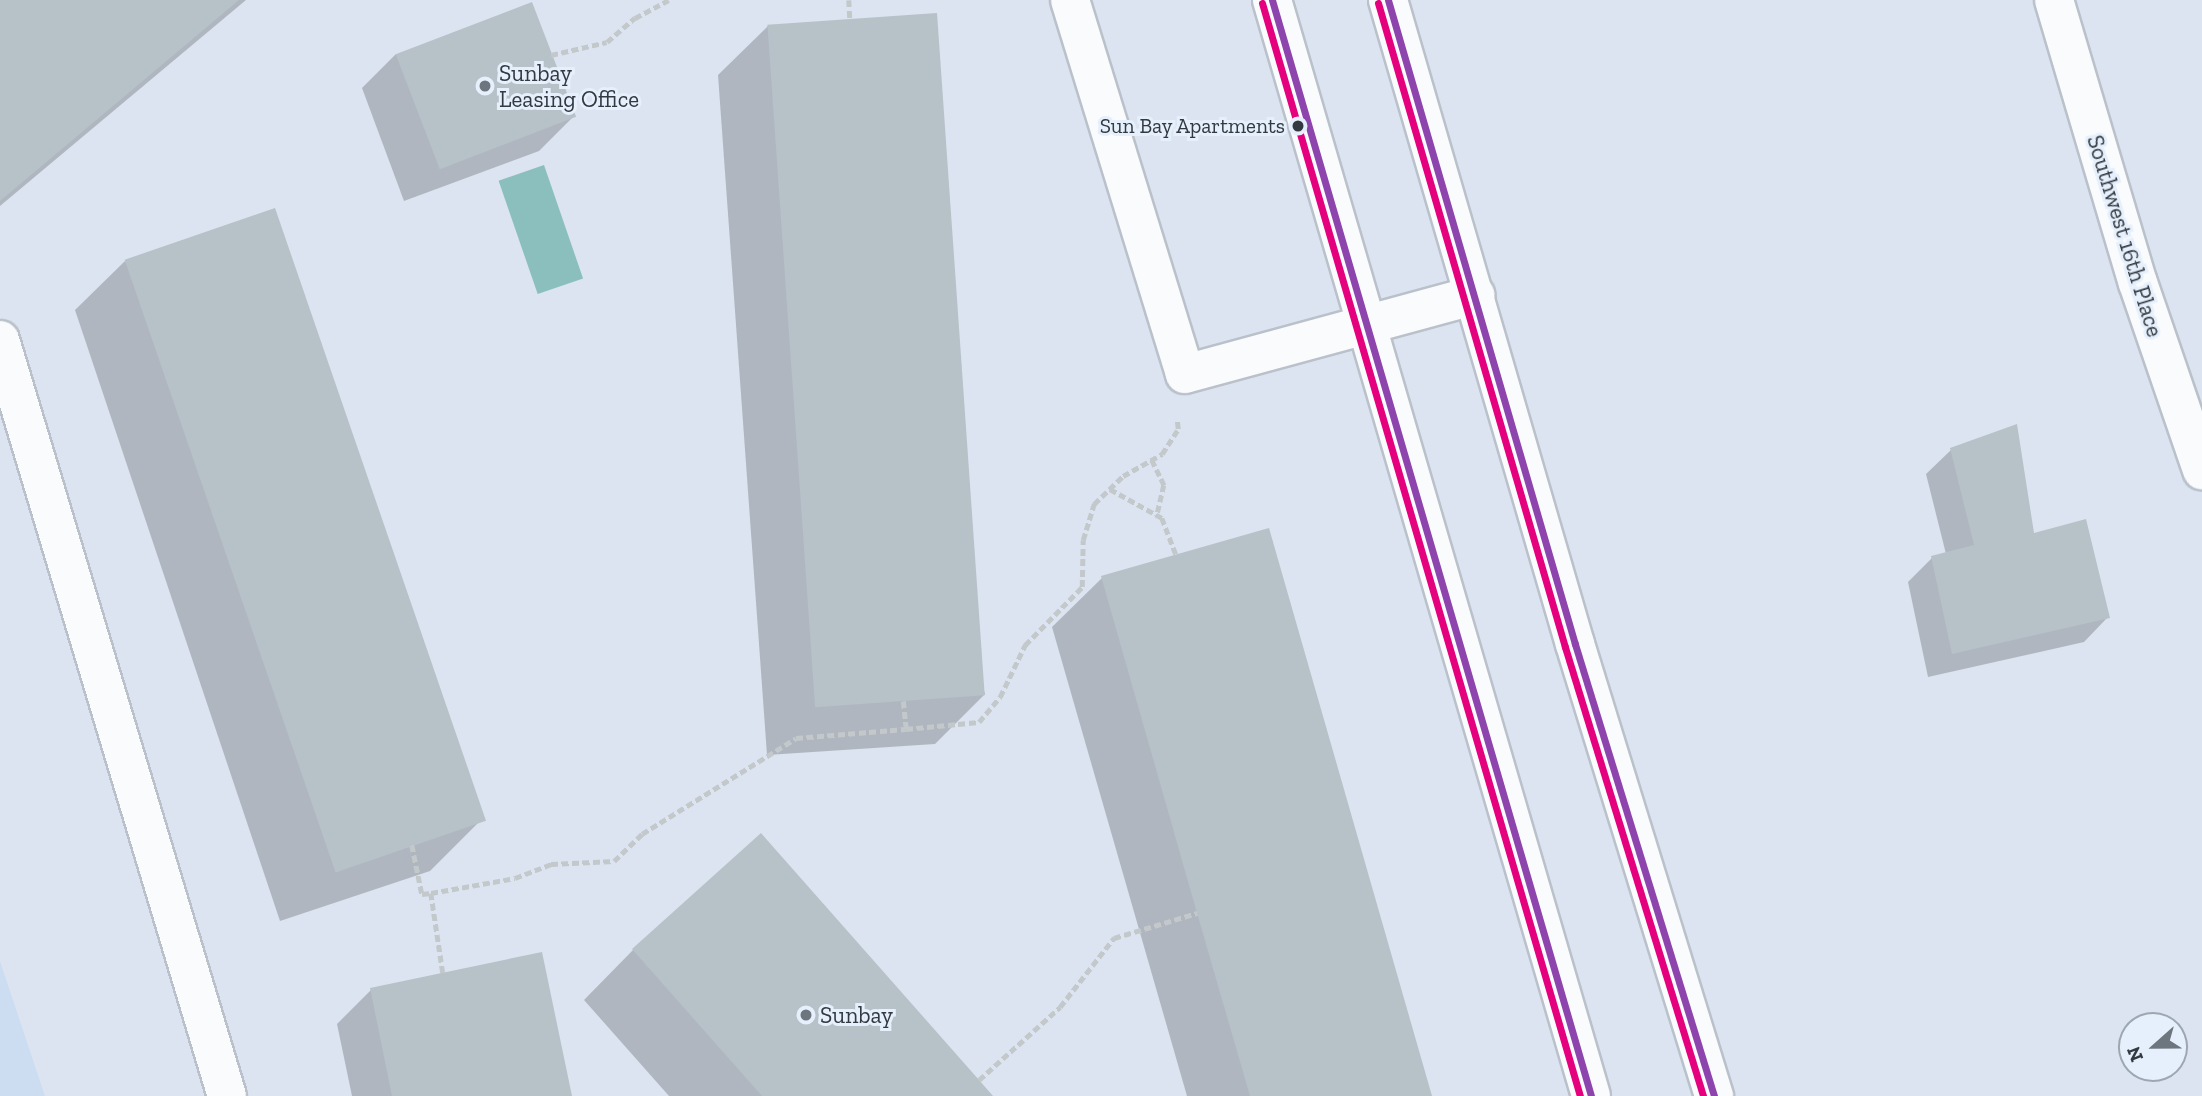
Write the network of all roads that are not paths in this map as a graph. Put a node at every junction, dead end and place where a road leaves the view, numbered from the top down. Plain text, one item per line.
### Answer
1 (1070, 0) edge
2 (1272, 0) edge
3 (1388, 0) edge
4 (2054, 0) edge
5 (1475, 295) junction
6 (1367, 324) junction
7 (0, 340) edge
8 (2202, 470) edge
9 (227, 1096) edge
10 (1591, 1096) edge
11 (1714, 1096) edge

1 - 6 main road
2 - 6 main road
3 - 5 main road
4 - 8 main road, Southwest 16th Place
5 - 6 main road
5 - 11 main road
6 - 10 main road
7 - 9 main road

